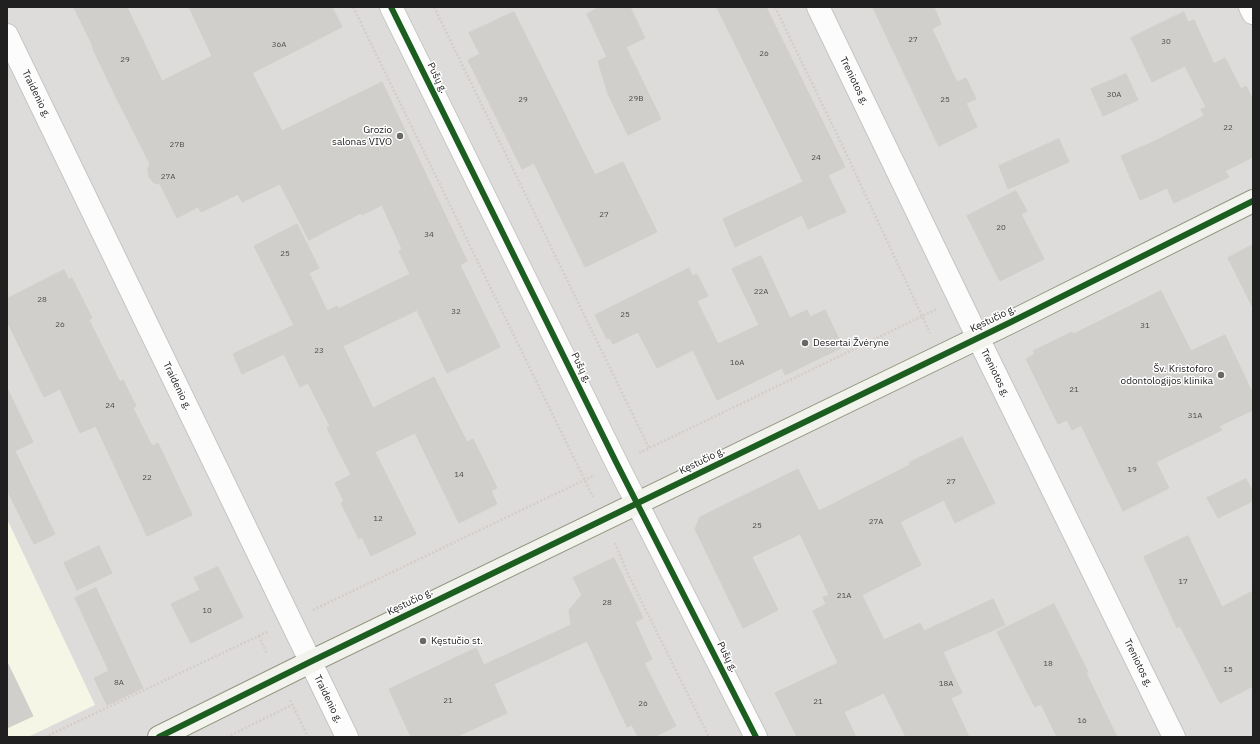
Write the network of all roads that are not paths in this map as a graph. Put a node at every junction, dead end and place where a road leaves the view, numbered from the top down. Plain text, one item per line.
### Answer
1 (391, 7) edge
2 (818, 7) edge
3 (1250, 7) edge
4 (1253, 13) edge
5 (7, 34) edge
6 (1253, 201) edge
7 (978, 338) junction
8 (637, 503) junction
9 (310, 662) junction
10 (159, 737) edge
11 (347, 737) edge
12 (756, 737) edge
13 (1174, 737) edge

1 - 8 street, Pušų g.
2 - 7 street, Treniotos g.
3 - 4 street
5 - 9 street, Traidenio g.
6 - 7 main road, Kęstučio g.
7 - 8 main road, Kęstučio g.
7 - 13 street, Treniotos g.
8 - 9 main road, Kęstučio g.
8 - 12 street, Pušų g.
9 - 10 main road, Kęstučio g.
9 - 11 street, Traidenio g.

